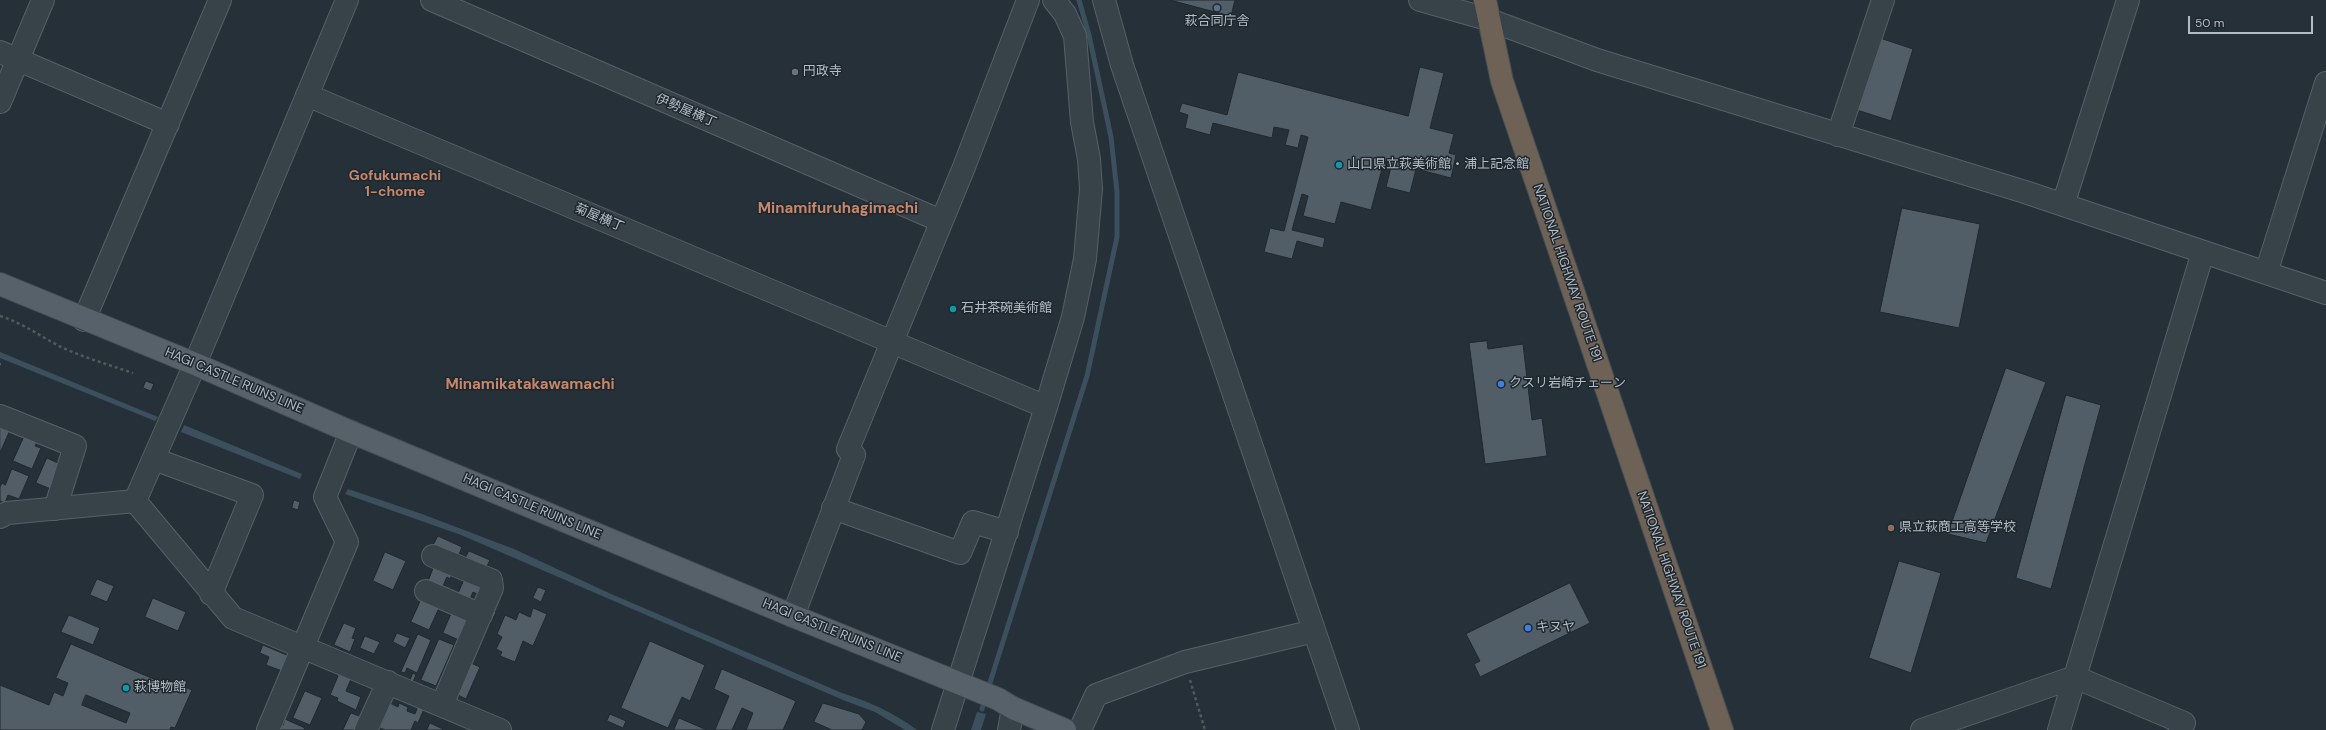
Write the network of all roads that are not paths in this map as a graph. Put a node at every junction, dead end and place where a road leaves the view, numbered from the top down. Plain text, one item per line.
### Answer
1 (42, 0) edge
2 (220, 0) edge
3 (347, 0) edge
4 (432, 0) edge
5 (1028, 0) edge
6 (1054, 0) edge
7 (1104, 0) edge
8 (1420, 0) edge
9 (1883, 0) edge
10 (2128, 0) edge
11 (1488, 6) edge
12 (9, 56) edge
13 (2326, 83) edge
14 (308, 95) junction
15 (0, 102) edge
16 (168, 124) junction
17 (1838, 135) junction
18 (2063, 205) junction
19 (941, 221) junction
20 (2203, 252) junction
21 (2266, 273) junction
22 (0, 284) edge
23 (2326, 293) edge
24 (84, 320) junction
25 (891, 341) junction
26 (195, 364) junction
27 (1046, 407) junction
28 (0, 416) edge
29 (351, 432) junction
30 (154, 460) junction
31 (135, 501) junction
32 (833, 508) junction
33 (55, 509) junction
34 (0, 517) edge
35 (1007, 532) junction
36 (433, 556) dead end
37 (426, 591) dead end
38 (211, 594) junction
39 (481, 615) junction
40 (793, 616) junction
41 (1314, 631) junction
42 (304, 648) junction
43 (2075, 677) junction
44 (388, 682) junction
45 (958, 682) junction
46 (1006, 703) junction
47 (442, 705) junction
48 (945, 727) edge
49 (268, 730) edge
50 (366, 730) edge
51 (500, 730) edge
52 (1009, 730) edge
53 (1064, 730) edge
54 (1080, 730) edge
55 (1348, 730) edge
56 (1722, 730) edge
57 (1922, 730) edge
58 (2059, 730) edge
59 (2180, 730) edge

1 - 12 street
2 - 16 street
3 - 14 street
4 - 19 street, 伊勢屋横丁
5 - 19 street
6 - 27 street
7 - 41 street
8 - 11 street
9 - 17 street
10 - 18 street
11 - 17 street
11 - 56 highway, NATIONAL HIGHWAY ROUTE 191
12 - 15 street
12 - 16 street
13 - 21 street
14 - 25 street, 菊屋横丁
14 - 26 street
16 - 24 street
17 - 18 street
18 - 20 street
19 - 25 street
20 - 21 street
20 - 43 street
21 - 23 street
22 - 24 main road, HAGI CASTLE RUINS LINE
24 - 26 main road, HAGI CASTLE RUINS LINE
25 - 27 street, 菊屋横丁
25 - 32 street
26 - 29 main road, HAGI CASTLE RUINS LINE
26 - 30 street
27 - 35 street
28 - 33 street
29 - 40 main road, HAGI CASTLE RUINS LINE
29 - 42 street
30 - 31 street
30 - 38 street
31 - 33 street
31 - 38 street
32 - 35 street
32 - 40 street
33 - 34 street
35 - 45 street
36 - 39 street
37 - 39 street
38 - 42 street
39 - 47 street
40 - 45 main road, HAGI CASTLE RUINS LINE
41 - 54 street
41 - 55 street
42 - 44 street
42 - 49 street
43 - 57 street
43 - 58 street
43 - 59 street
44 - 47 street
44 - 50 street
45 - 46 main road, HAGI CASTLE RUINS LINE
45 - 48 street
46 - 52 street
46 - 53 main road, HAGI CASTLE RUINS LINE
47 - 51 street

